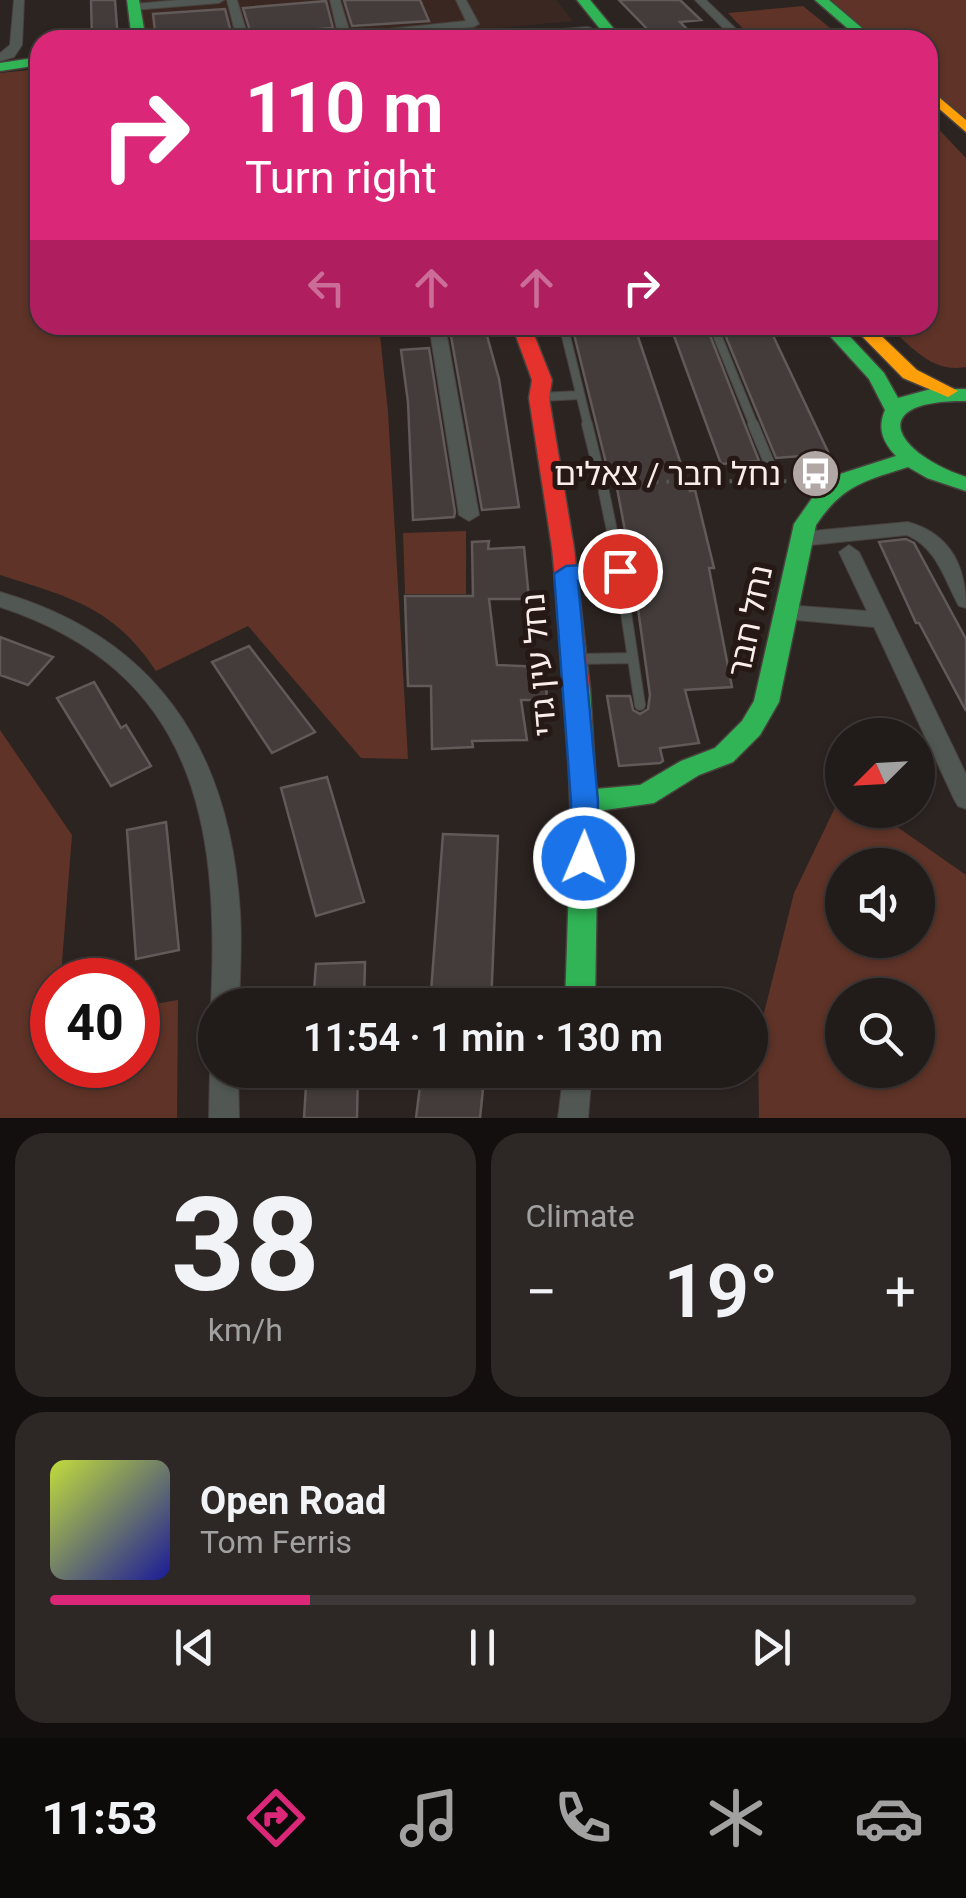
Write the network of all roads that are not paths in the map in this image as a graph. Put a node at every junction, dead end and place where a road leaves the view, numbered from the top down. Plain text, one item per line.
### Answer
1 (19, 0) edge
2 (218, 0) edge
3 (232, 0) edge
4 (334, 0) edge
5 (461, 0) edge
6 (562, 0) edge
7 (583, 0) edge
8 (700, 0) edge
9 (821, 0) edge
10 (133, 4) edge
11 (137, 30) edge
12 (240, 30) edge
13 (343, 30) edge
14 (419, 30) edge
15 (586, 30) edge
16 (608, 30) edge
17 (731, 30) dead end
18 (857, 30) edge
19 (0, 57) edge
20 (30, 62) edge
21 (0, 67) edge
22 (938, 101) edge
23 (966, 128) edge
24 (439, 335) edge
25 (525, 335) edge
26 (566, 335) edge
27 (717, 335) edge
28 (838, 335) edge
29 (871, 335) edge
30 (580, 395) junction
31 (964, 395) edge
32 (539, 398) junction
33 (895, 410) junction
34 (907, 460) junction
35 (772, 470) dead end
36 (599, 473) dead end
37 (966, 484) edge
38 (607, 487) road end
39 (469, 515) dead end
40 (801, 539) junction
41 (849, 552) dead end
42 (566, 574) junction
43 (622, 582) junction
44 (0, 600) edge
45 (966, 600) edge
46 (784, 612) junction
47 (883, 620) junction
48 (632, 658) junction
49 (574, 660) junction
50 (640, 705) dead end
51 (966, 799) edge
52 (585, 801) junction
53 (225, 988) edge
54 (580, 988) edge
55 (224, 1088) edge
56 (576, 1088) edge
57 (224, 1118) edge
58 (573, 1118) edge

1 - 19 street
2 - 10 street
3 - 12 street
4 - 13 street
5 - 14 street
6 - 15 street
7 - 16 street
8 - 17 street
9 - 18 street
10 - 11 street
20 - 21 street
22 - 23 street
24 - 39 street
25 - 32 street, נחל עין גדי
26 - 30 lane
27 - 35 lane
28 - 33 street
29 - 31 street
30 - 32 lane
30 - 36 lane
31 - 33 street
32 - 42 street, נחל עין גדי
33 - 34 street
34 - 37 street
34 - 40 street, נחל חבר
38 - 43 lane
40 - 45 street
40 - 46 street, נחל חבר
41 - 47 street
42 - 43 lane
42 - 49 street, נחל עין גדי
43 - 48 lane
44 - 53 street
46 - 47 street
46 - 52 street, נחל חבר
47 - 51 street
48 - 49 lane
48 - 50 lane
49 - 52 street, נחל עין גדי
52 - 54 street, נחל עין גדי
55 - 57 street
56 - 58 street

